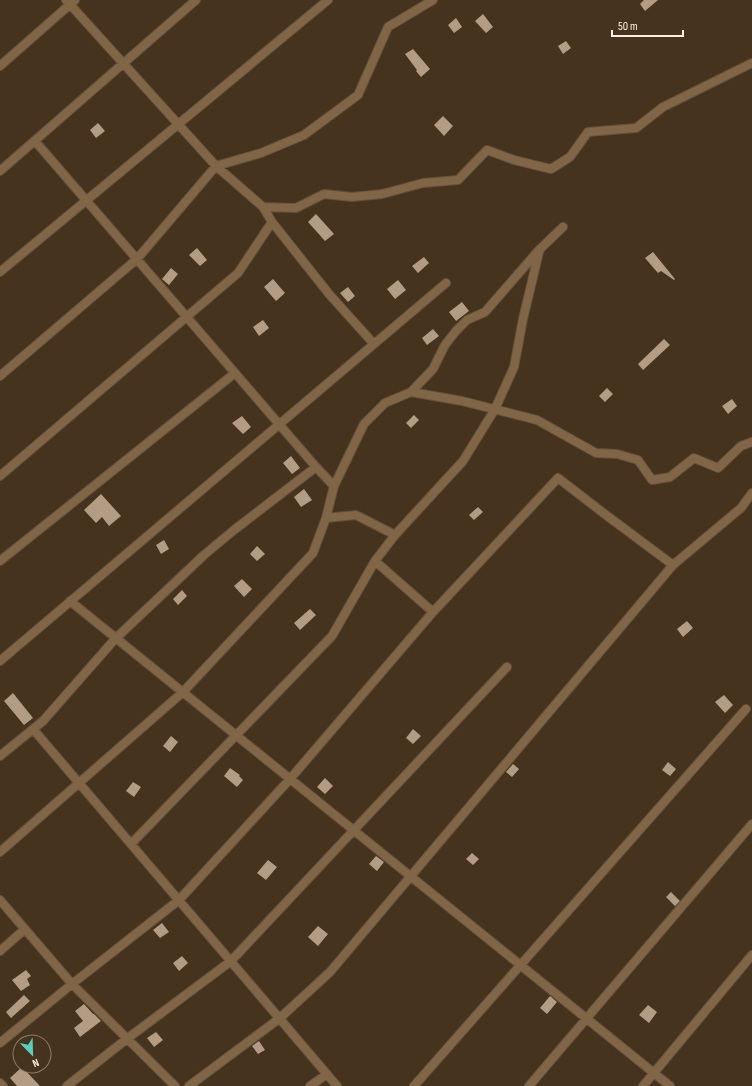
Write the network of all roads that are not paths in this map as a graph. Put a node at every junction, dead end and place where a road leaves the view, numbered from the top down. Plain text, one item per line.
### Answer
1 (196, 0) edge
2 (328, 0) edge
3 (433, 0) edge
4 (70, 1) edge
5 (752, 62) edge
6 (123, 64) junction
7 (0, 66) edge
8 (178, 125) junction
9 (35, 141) junction
10 (216, 166) junction
11 (0, 171) edge
12 (86, 200) junction
13 (263, 207) junction
14 (272, 222) junction
15 (563, 227) dead end
16 (539, 250) junction
17 (136, 259) junction
18 (0, 272) edge
19 (446, 283) dead end
20 (187, 317) junction
21 (374, 344) junction
22 (235, 373) junction
23 (0, 376) edge
24 (412, 392) junction
25 (495, 409) junction
26 (279, 424) junction
27 (752, 442) edge
28 (316, 467) junction
29 (0, 476) edge
30 (334, 486) junction
31 (752, 493) edge
32 (326, 518) junction
33 (395, 535) junction
34 (0, 561) edge
35 (375, 561) junction
36 (673, 565) junction
37 (70, 601) junction
38 (433, 612) junction
39 (115, 639) junction
40 (0, 661) edge
41 (507, 667) dead end
42 (183, 692) junction
43 (746, 709) dead end
44 (34, 729) junction
45 (236, 735) junction
46 (0, 756) edge
47 (290, 779) junction
48 (79, 783) junction
49 (752, 824) edge
50 (354, 830) junction
51 (131, 844) junction
52 (0, 852) edge
53 (411, 877) junction
54 (0, 900) edge
55 (179, 900) junction
56 (25, 929) junction
57 (0, 951) edge
58 (752, 955) edge
59 (231, 961) junction
60 (521, 966) junction
61 (72, 984) junction
62 (280, 1018) junction
63 (587, 1019) junction
64 (128, 1038) junction
65 (0, 1043) edge
66 (327, 1074) junction
67 (654, 1074) junction
68 (0, 1083) edge
69 (3, 1086) edge
70 (67, 1086) edge
71 (176, 1086) edge
72 (189, 1086) edge
73 (310, 1086) edge
74 (338, 1086) edge
75 (414, 1086) edge
76 (530, 1086) edge
77 (643, 1086) edge
78 (670, 1086) edge

1 - 6 street
2 - 8 street
3 - 10 street
4 - 6 street
4 - 7 street
5 - 13 street
6 - 8 street
6 - 9 street
8 - 10 street
8 - 12 street
9 - 11 street
9 - 12 street
10 - 13 street
10 - 17 street
12 - 17 street
12 - 18 street
13 - 14 street
14 - 20 street
14 - 21 street
15 - 16 street
16 - 24 street
16 - 25 street
17 - 20 street
17 - 23 street
19 - 21 street
20 - 22 street
20 - 29 street
21 - 26 street
22 - 26 street
22 - 34 street
24 - 25 street
24 - 30 street
25 - 27 street
25 - 33 street
26 - 28 street
26 - 37 street
28 - 30 street
28 - 39 street
30 - 32 street
31 - 36 street
32 - 33 street
32 - 42 street
33 - 35 street
35 - 38 street
35 - 45 street
36 - 38 street
36 - 53 street
37 - 39 street
37 - 40 street
38 - 47 street
39 - 42 street
39 - 44 street
41 - 50 street
42 - 45 street
42 - 48 street
43 - 60 street
44 - 46 street
44 - 48 street
45 - 47 street
45 - 51 street
47 - 50 street
47 - 55 street
48 - 51 street
48 - 52 street
49 - 63 street
50 - 53 street
50 - 59 street
51 - 55 street
53 - 60 street
53 - 62 street
54 - 56 street
55 - 59 street
55 - 61 street
56 - 57 street
56 - 61 street
58 - 67 street
59 - 62 street
59 - 64 street
60 - 63 street
60 - 75 street
61 - 64 street
61 - 65 street
62 - 66 street
62 - 72 street
63 - 67 street
63 - 76 street
64 - 70 street
64 - 71 street
66 - 73 street
66 - 74 street
67 - 77 street
67 - 78 street
68 - 69 street

